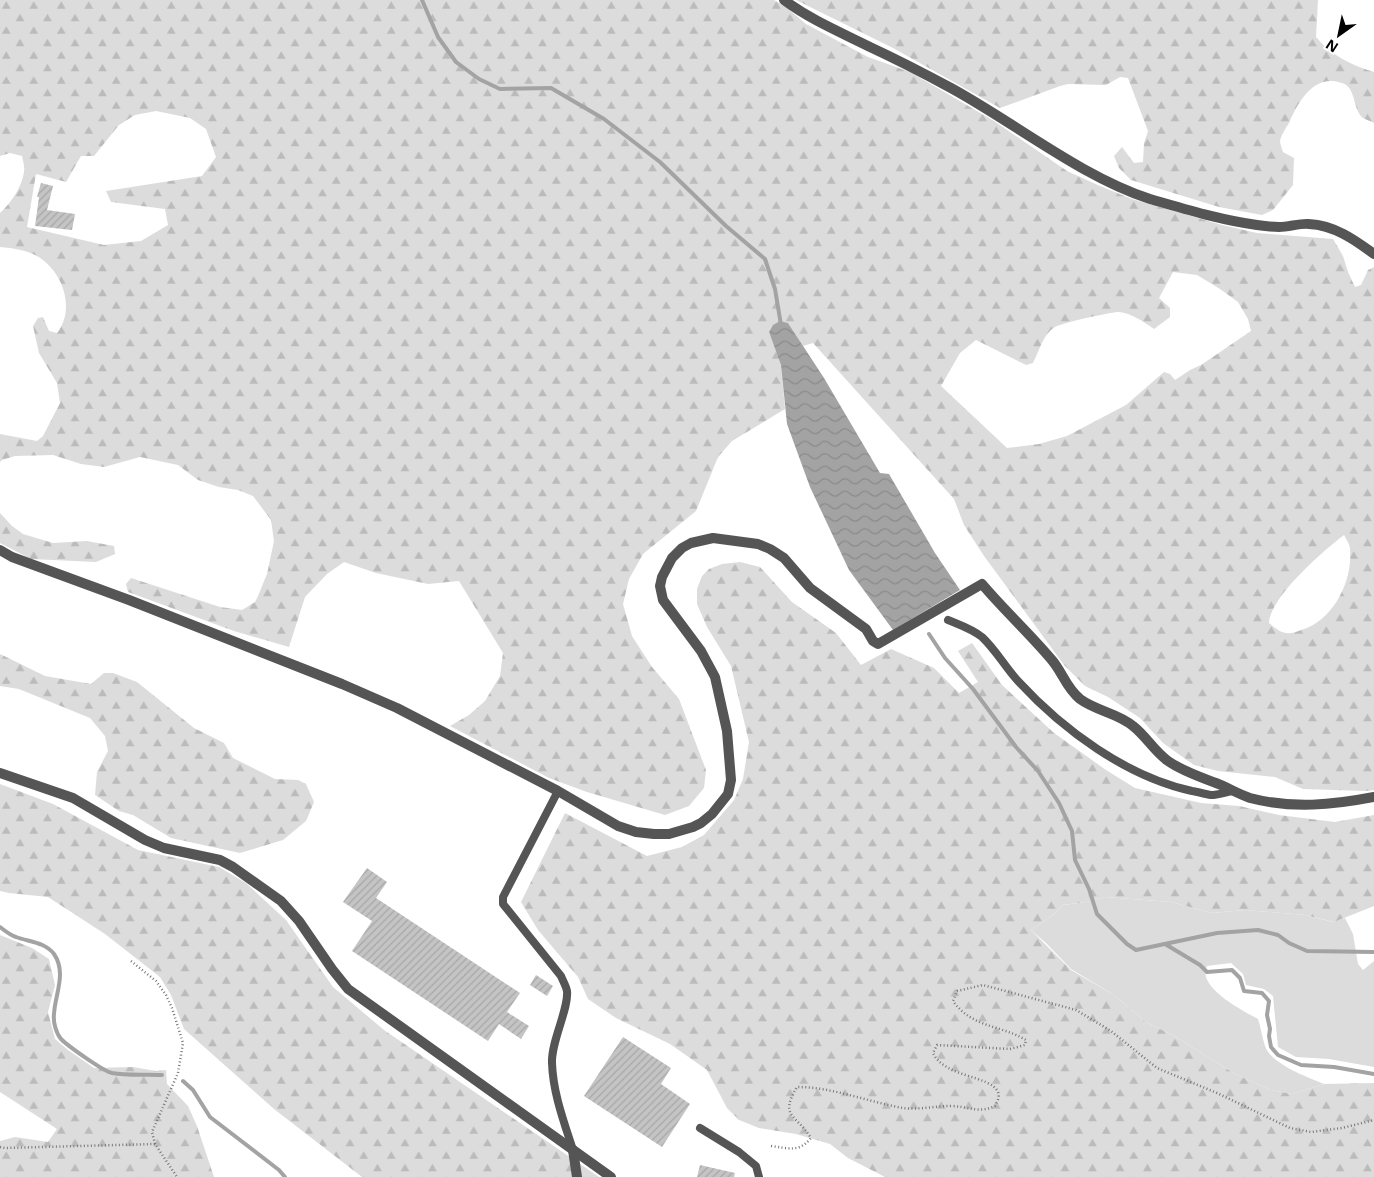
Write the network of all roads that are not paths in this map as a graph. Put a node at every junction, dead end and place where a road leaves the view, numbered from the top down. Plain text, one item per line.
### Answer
1 (784, 0) edge
2 (1374, 254) edge
3 (0, 550) edge
4 (948, 620) dead end
5 (0, 773) edge
6 (558, 791) junction
7 (1234, 791) junction
8 (1374, 797) edge
9 (700, 1128) dead end
10 (573, 1150) junction
11 (578, 1177) edge
12 (611, 1177) edge
13 (760, 1177) edge

1 - 2 street
3 - 6 street
4 - 7 lane
5 - 10 street
6 - 7 street
6 - 10 lane
7 - 8 street
9 - 13 lane
10 - 11 street
10 - 12 street

